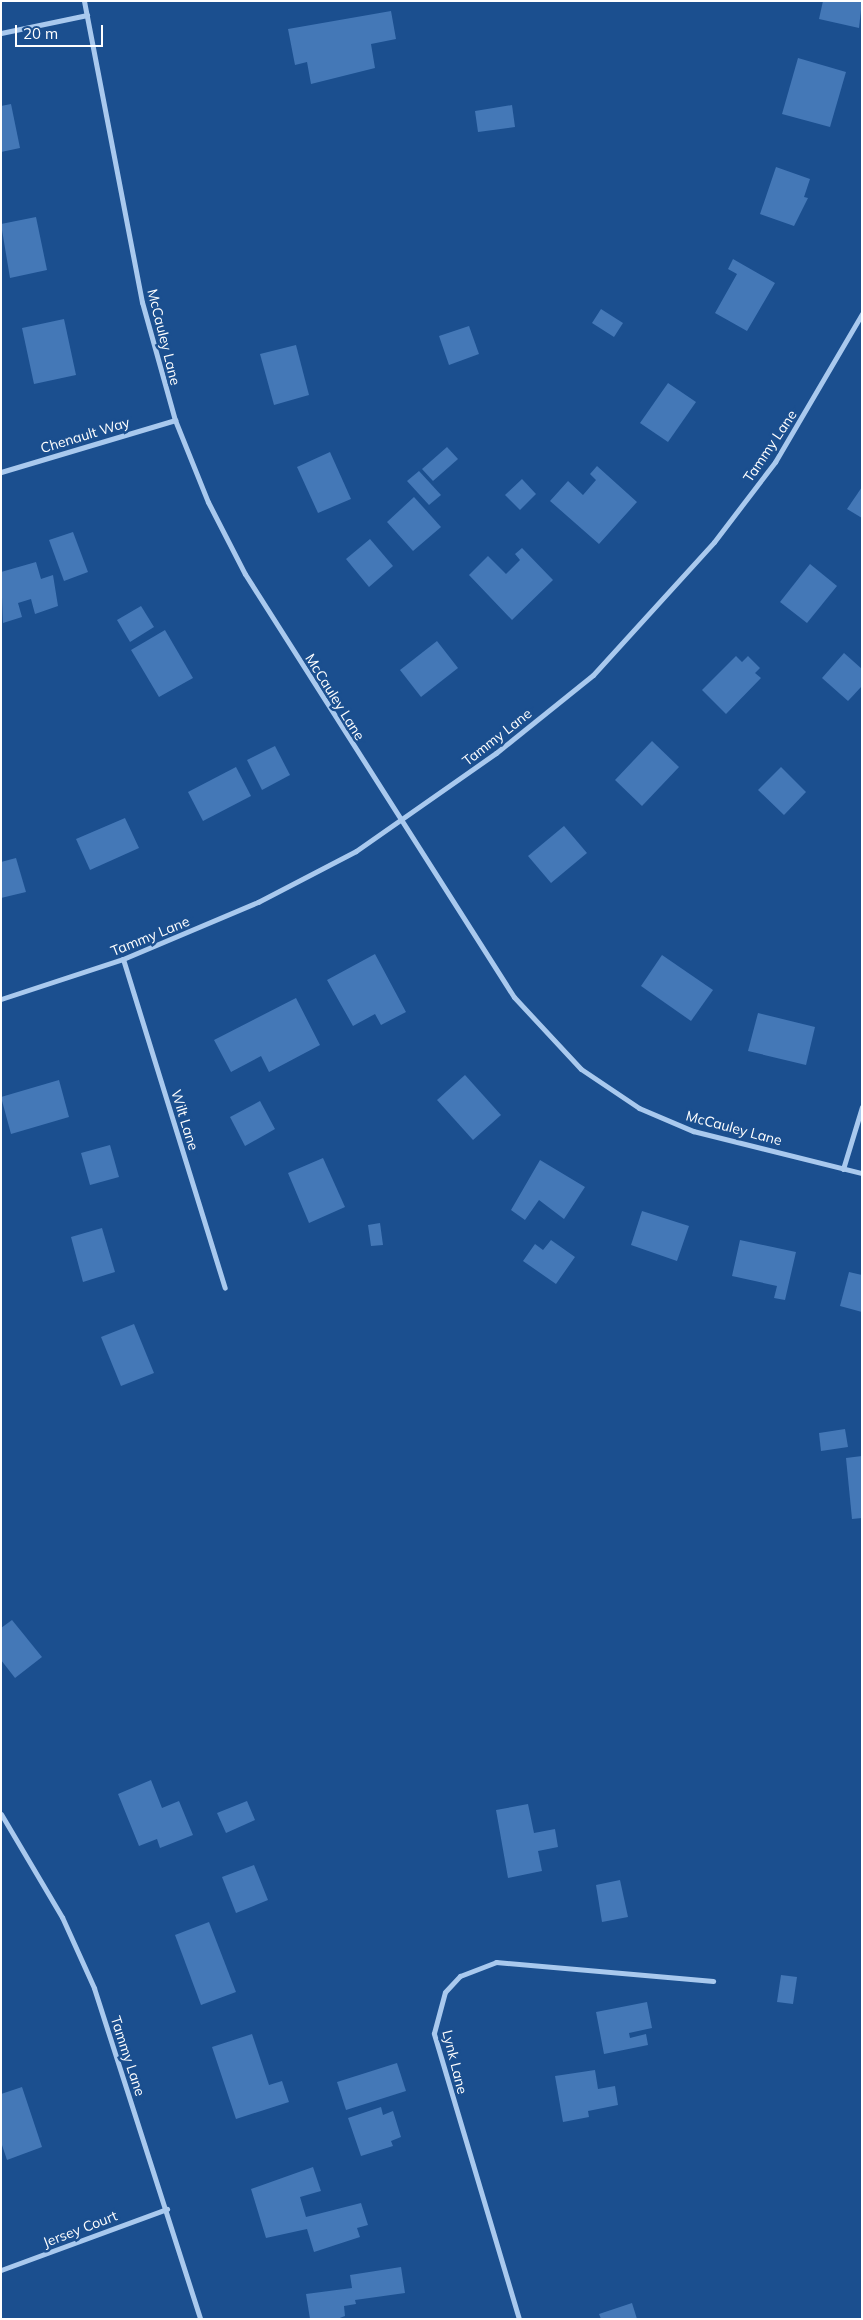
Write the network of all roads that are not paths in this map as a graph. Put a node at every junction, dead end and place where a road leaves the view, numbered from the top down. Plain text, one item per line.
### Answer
1 (84, 1) edge
2 (86, 14) junction
3 (1, 33) edge
4 (862, 314) edge
5 (175, 420) junction
6 (1, 472) edge
7 (400, 824) junction
8 (123, 959) junction
9 (1, 999) edge
10 (862, 1107) edge
11 (843, 1169) junction
12 (862, 1173) edge
13 (225, 1288) dead end
14 (1, 1814) edge
15 (713, 1981) dead end
16 (166, 2209) junction
17 (1, 2270) edge
18 (200, 2319) edge
19 (519, 2319) edge

1 - 2 street, McCauley Lane
2 - 3 street
2 - 5 street, McCauley Lane
4 - 7 street, Tammy Lane
5 - 6 street, Chenault Way
5 - 7 street, McCauley Lane
7 - 8 street, Tammy Lane
7 - 11 street, McCauley Lane
8 - 9 street, Tammy Lane
8 - 13 street, Wilt Lane
10 - 11 street
11 - 12 street, McCauley Lane
14 - 16 street, Tammy Lane
15 - 19 street, Lynk Lane
16 - 17 street, Jersey Court
16 - 18 street, Tammy Lane

